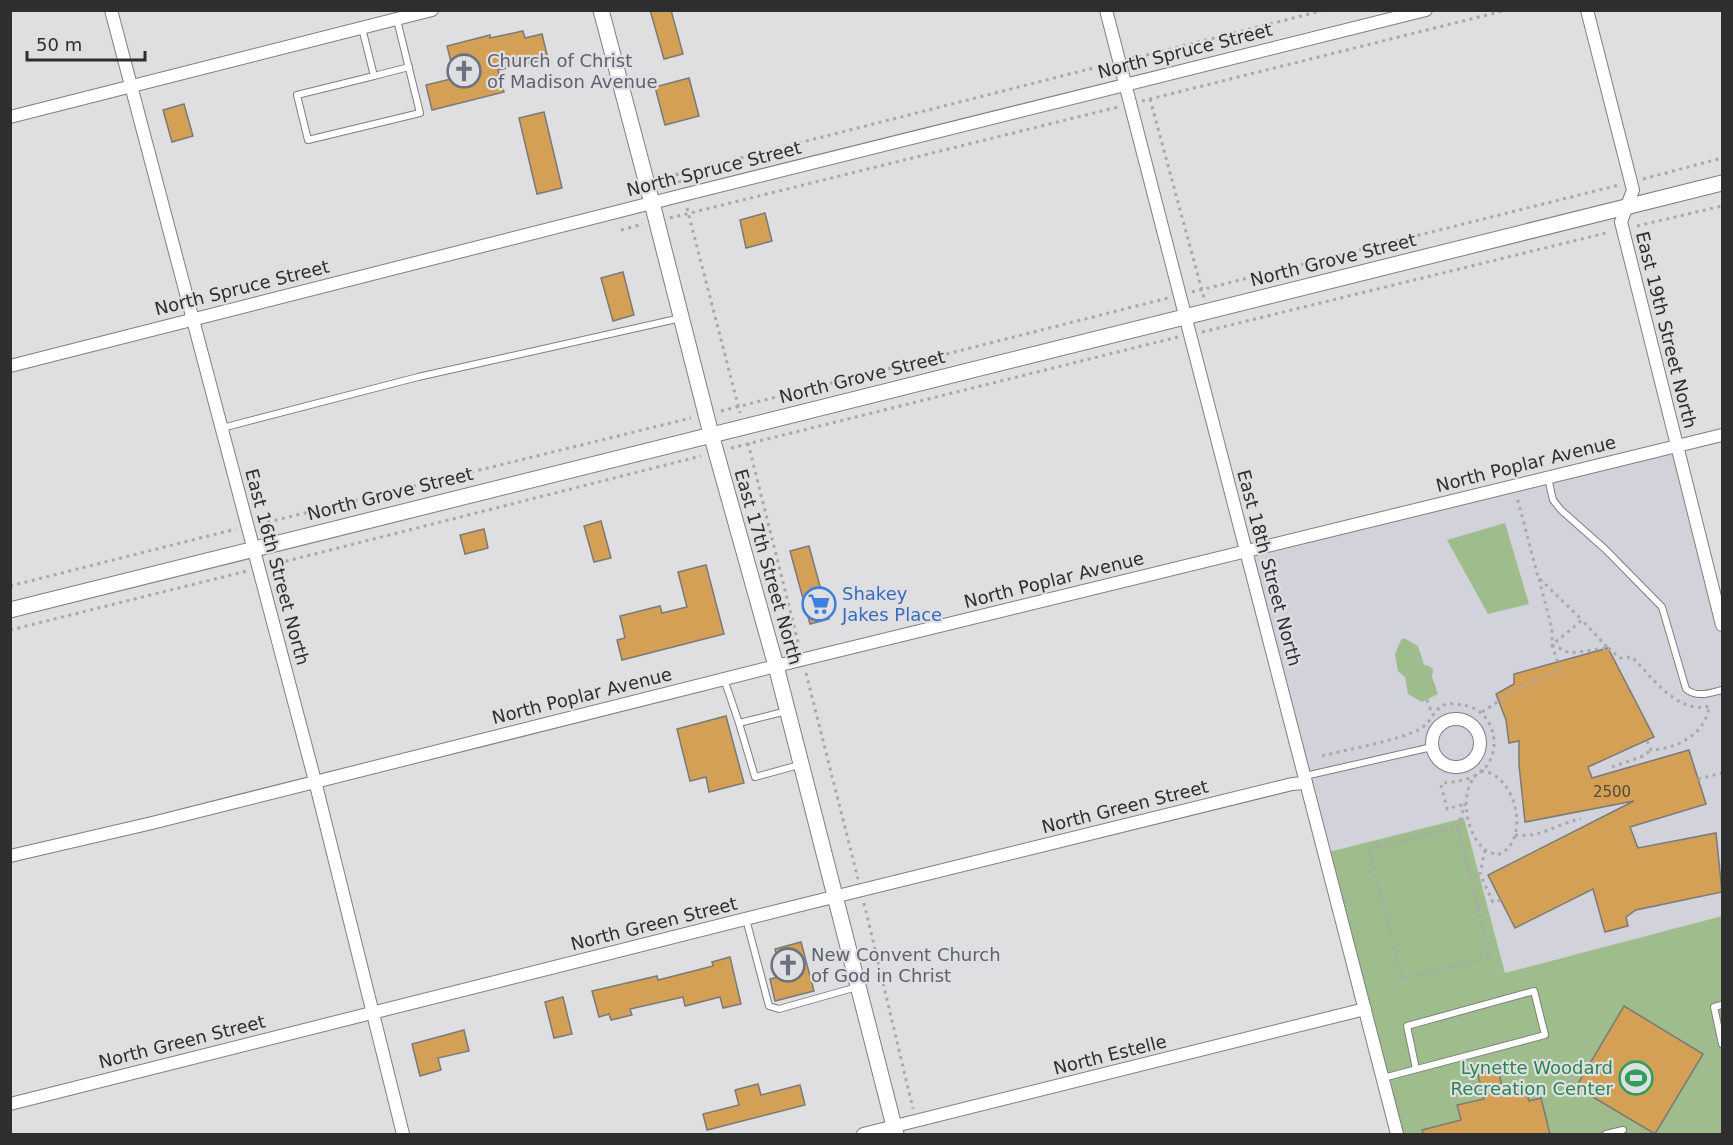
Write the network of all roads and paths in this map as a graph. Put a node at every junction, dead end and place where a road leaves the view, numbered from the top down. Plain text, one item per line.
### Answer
1 (111, 10) edge
2 (432, 10) edge
3 (601, 10) edge
4 (1106, 10) edge
5 (1325, 10) edge
6 (1426, 10) edge
7 (1507, 10) edge
8 (1587, 10) edge
9 (397, 20) junction
10 (362, 28) junction
11 (1139, 57) junction
12 (1119, 61) junction
13 (1101, 66) junction
14 (409, 67) junction
15 (374, 76) junction
16 (1145, 80) junction
17 (1125, 85) junction
18 (132, 87) junction
19 (1107, 89) junction
20 (1150, 99) junction
21 (1130, 104) junction
22 (1112, 108) junction
23 (10, 117) edge
24 (1722, 158) edge
25 (1631, 182) junction
26 (1722, 183) edge
27 (683, 195) junction
28 (652, 203) junction
29 (1626, 208) junction
30 (688, 213) junction
31 (657, 221) junction
32 (621, 230) dead end
33 (1201, 290) junction
34 (1179, 295) junction
35 (1207, 312) junction
36 (1185, 317) junction
37 (681, 318) junction
38 (193, 319) junction
39 (1212, 330) dead end
40 (10, 366) edge
41 (706, 414) junction
42 (222, 428) junction
43 (711, 435) junction
44 (1722, 435) edge
45 (1676, 446) junction
46 (634, 473) dead end
47 (1548, 477) junction
48 (1516, 497) dead end
49 (248, 527) junction
50 (254, 548) junction
51 (1246, 552) junction
52 (259, 568) junction
53 (1538, 577) junction
54 (10, 586) edge
55 (10, 610) edge
56 (1581, 620) junction
57 (1722, 625) edge
58 (10, 630) edge
59 (1552, 645) junction
60 (1608, 648) junction
61 (776, 666) junction
62 (724, 679) junction
63 (1722, 690) edge
64 (1427, 700) dead end
65 (1719, 704) dead end
66 (1709, 705) junction
67 (788, 711) junction
68 (1482, 712) dead end
69 (1432, 714) dead end
70 (739, 723) junction
71 (1647, 741) dead end
72 (1432, 747) dead end
73 (1651, 750) junction
74 (801, 765) junction
75 (1612, 767) dead end
76 (1722, 772) edge
77 (1306, 779) junction
78 (1698, 779) dead end
79 (315, 781) junction
80 (1441, 785) dead end
81 (1466, 804) junction
82 (1581, 819) dead end
83 (1458, 827) junction
84 (1515, 834) junction
85 (1485, 850) junction
86 (10, 856) edge
87 (835, 896) junction
88 (1501, 900) dead end
89 (746, 919) junction
90 (858, 987) junction
91 (1722, 1005) edge
92 (1365, 1009) junction
93 (373, 1013) junction
94 (1722, 1044) edge
95 (1416, 1070) junction
96 (1383, 1078) junction
97 (10, 1104) edge
98 (1623, 1130) dead end
99 (895, 1131) edge
100 (403, 1134) edge
101 (863, 1134) edge
102 (1397, 1134) edge
103 (1606, 1134) edge

1 - 18 street, East 16th Street North
2 - 9 street
3 - 28 street, East 17th Street North
4 - 12 street, East 18th Street North
5 - 11 path
6 - 16 street, North Spruce Street
7 - 20 path
8 - 25 street, East 19th Street North
9 - 10 street
9 - 14 lane
10 - 15 lane
10 - 18 street
11 - 12 path
11 - 16 path
12 - 13 path
12 - 17 street, East 18th Street North
13 - 19 path
13 - 27 path
14 - 15 lane
14 - 15 lane
16 - 17 street, North Spruce Street
16 - 20 path
17 - 19 street, North Spruce Street
17 - 21 street, East 18th Street North
18 - 23 street
18 - 38 street, East 16th Street North
19 - 22 path
19 - 27 street, North Spruce Street
20 - 21 path
20 - 33 path
21 - 22 path
21 - 34 street, East 18th Street North
22 - 30 path
24 - 25 path
25 - 29 street, East 19th Street North
25 - 33 path
26 - 29 street, North Grove Street
27 - 28 street, North Spruce Street
27 - 30 path
28 - 31 street, East 17th Street North
28 - 38 street, North Spruce Street
29 - 35 street, North Grove Street
29 - 45 street, East 19th Street North
30 - 31 path
31 - 32 path
31 - 37 street, East 17th Street North
33 - 34 path
33 - 35 path
34 - 36 street, East 18th Street North
34 - 41 path
35 - 36 street, North Grove Street
35 - 39 path
36 - 43 street, North Grove Street
36 - 51 street, East 18th Street North
37 - 41 street, East 17th Street North
37 - 42 lane
38 - 40 street, North Spruce Street
38 - 42 street, East 16th Street North
41 - 43 street, East 17th Street North
41 - 49 path
42 - 49 street, East 16th Street North
43 - 50 street, North Grove Street
43 - 61 street, East 17th Street North
44 - 45 street, North Poplar Avenue
45 - 47 street, North Poplar Avenue
45 - 57 street, East 19th Street North
46 - 52 path
47 - 51 street, North Poplar Avenue
47 - 63 lane
48 - 53 path
49 - 50 street, East 16th Street North
49 - 54 path
50 - 52 street, East 16th Street North
50 - 55 street, North Grove Street
51 - 61 street, North Poplar Avenue
51 - 77 street, East 18th Street North
52 - 58 path
52 - 79 street, East 16th Street North
53 - 56 path
53 - 59 path
56 - 59 path
56 - 60 path
59 - 60 path
59 - 68 path
60 - 66 path
61 - 62 street, North Poplar Avenue
61 - 67 street, East 17th Street North
62 - 70 lane
62 - 79 street, North Poplar Avenue
64 - 69 path
65 - 66 path
66 - 73 path
67 - 70 lane
67 - 74 street, East 17th Street North
70 - 74 lane
71 - 73 path
72 - 77 lane
73 - 75 path
74 - 87 street, East 17th Street North
76 - 78 path
77 - 87 street, North Green Street
77 - 92 street, East 18th Street North
79 - 86 street, North Poplar Avenue
79 - 93 street, East 16th Street North
80 - 81 path
81 - 83 path
81 - 84 path
81 - 85 path
82 - 84 path
83 - 83 path
84 - 85 path
85 - 88 path
87 - 89 street, North Green Street
87 - 90 street, East 17th Street North
89 - 90 lane
89 - 93 street, North Green Street
90 - 99 street, East 17th Street North
91 - 94 lane
92 - 96 street, East 18th Street North
92 - 99 street, North Estelle
93 - 97 street, North Green Street
93 - 100 street, East 16th Street North
95 - 95 lane
95 - 96 lane
96 - 102 street, East 18th Street North
98 - 103 lane
99 - 101 street, North Estelle

